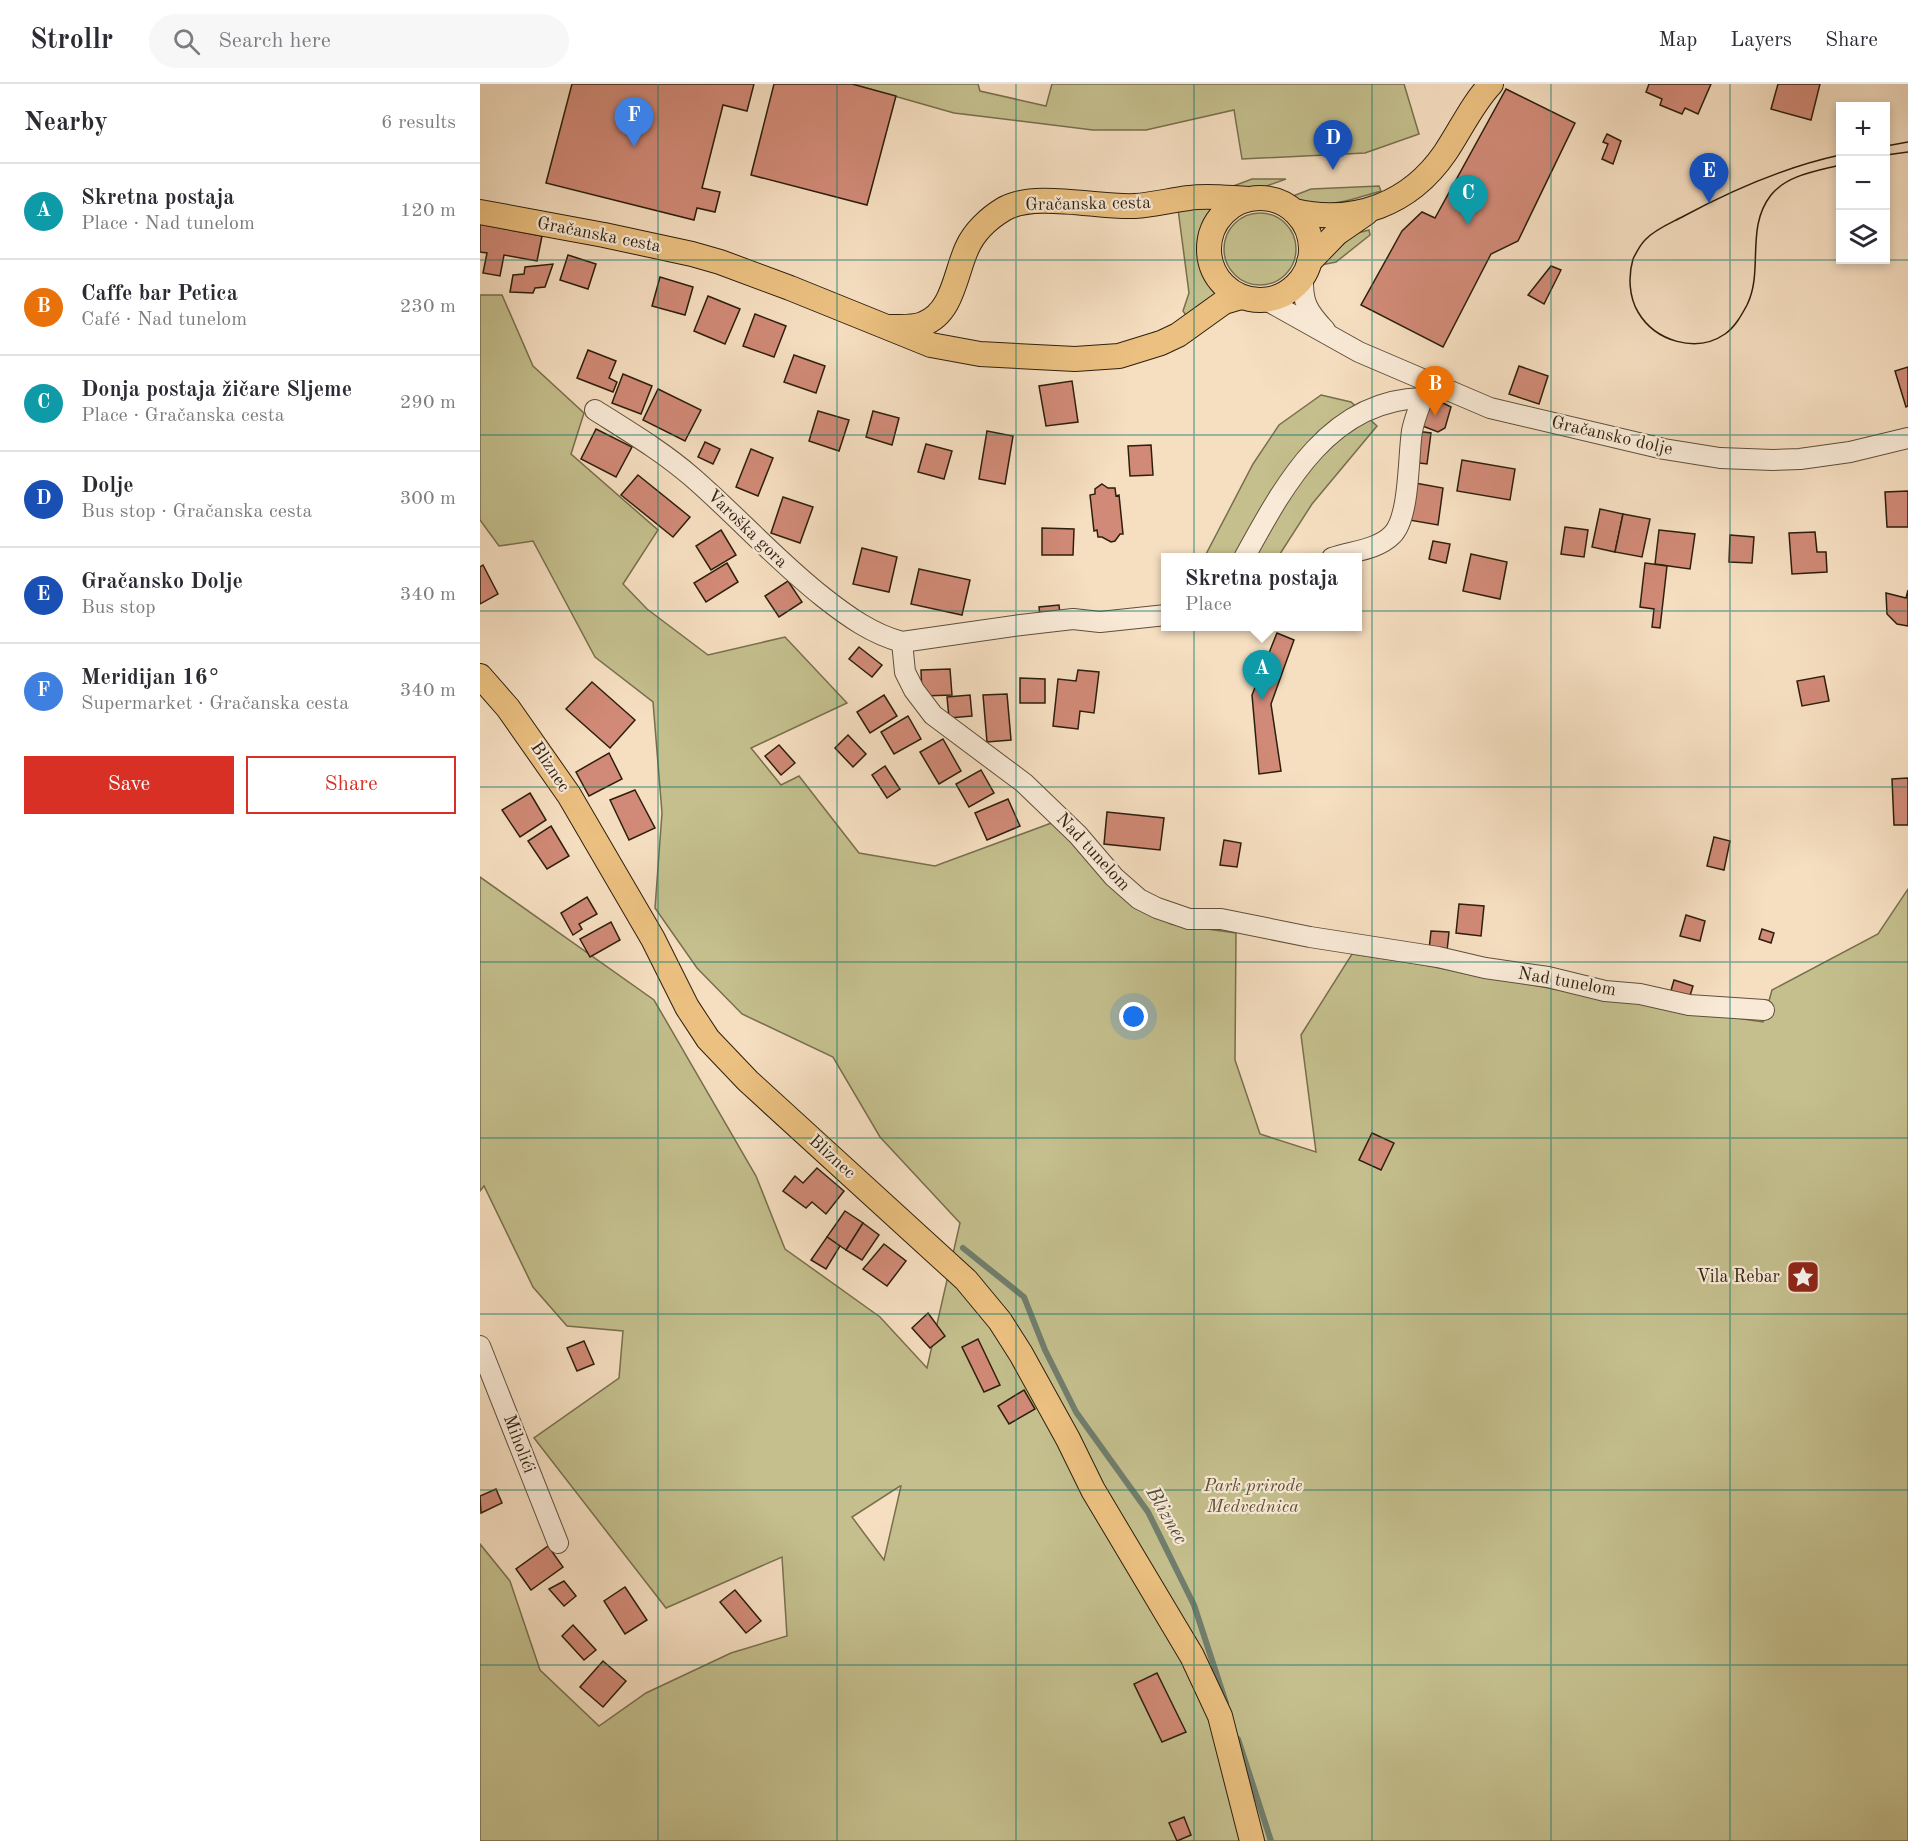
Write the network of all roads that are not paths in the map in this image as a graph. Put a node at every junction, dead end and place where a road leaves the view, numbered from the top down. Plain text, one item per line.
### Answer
1 (1491, 84) edge
2 (1248, 199) junction
3 (1294, 211) junction
4 (1368, 211) junction
5 (480, 212) edge
6 (1306, 269) junction
7 (1241, 297) junction
8 (1266, 300) junction
9 (947, 302) junction
10 (886, 326) junction
11 (1331, 336) junction
12 (961, 352) junction
13 (1426, 390) junction
14 (595, 410) dead end
15 (1908, 438) edge
16 (1247, 553) edge
17 (1349, 553) edge
18 (1161, 616) edge
19 (902, 642) junction
20 (480, 676) edge
21 (1764, 1010) dead end
22 (480, 1346) edge
23 (558, 1544) dead end
24 (1252, 1841) edge

1 - 4 main road
2 - 3 main road
2 - 7 main road
2 - 9 main road, Gračanska cesta
3 - 4 main road
3 - 6 main road
4 - 6 main road
5 - 10 main road, Gračanska cesta
6 - 8 main road
6 - 11 street, Gračansko dolje
7 - 8 main road
7 - 12 main road, Gračanska cesta
8 - 11 street, Gračansko dolje
9 - 10 main road, Gračanska cesta
9 - 12 main road
10 - 12 main road, Gračanska cesta
11 - 13 street, Gračansko dolje
13 - 15 street, Gračansko dolje
13 - 16 street
13 - 17 street
14 - 19 street, Varoška gora
18 - 19 street
19 - 21 street, Nad tunelom
20 - 24 main road, Bliznec
22 - 23 street, Miholići

